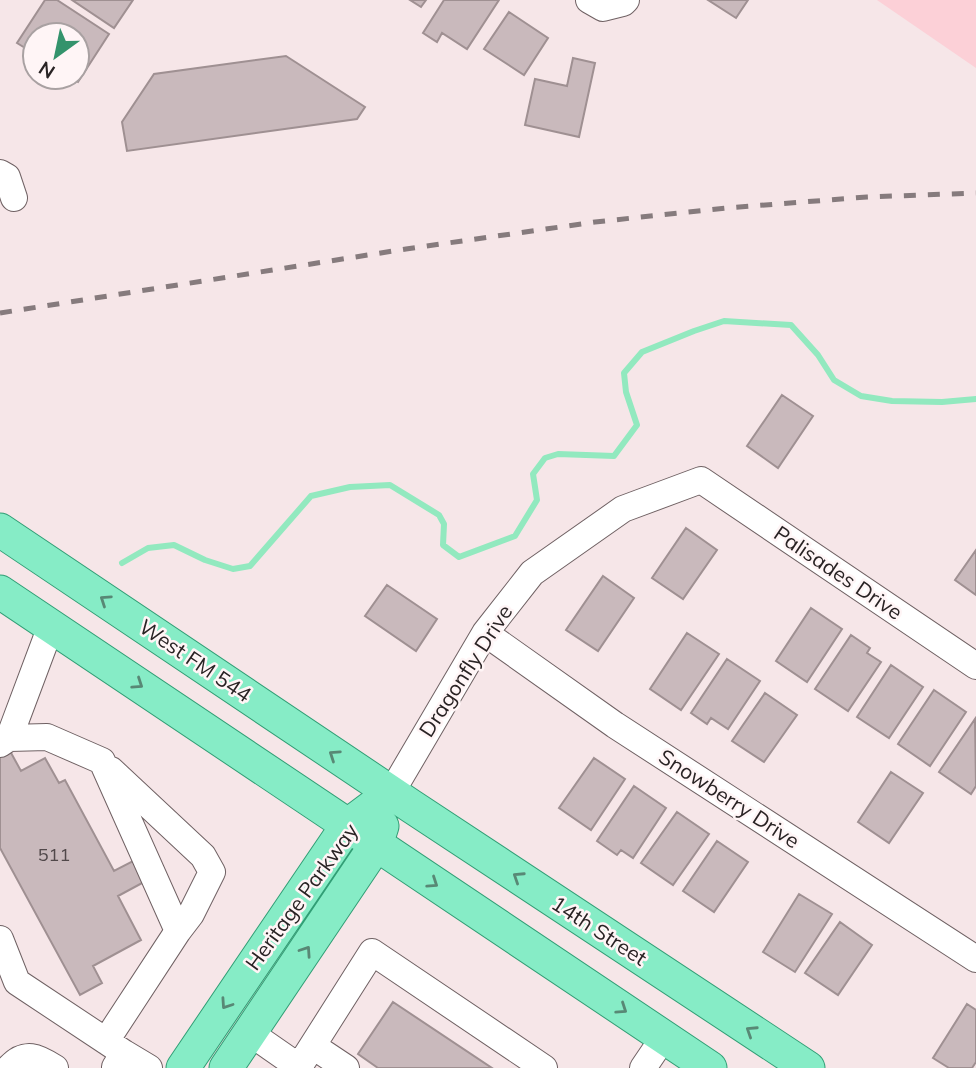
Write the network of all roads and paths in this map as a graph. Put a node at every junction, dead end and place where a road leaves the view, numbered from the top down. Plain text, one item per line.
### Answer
1 (0, 173) edge
2 (14, 198) dead end
3 (701, 480) joint
4 (0, 530) edge
5 (0, 592) edge
6 (51, 626) junction
7 (485, 633) junction
8 (976, 666) edge
9 (5, 741) edge
10 (102, 761) junction
11 (391, 793) junction
12 (347, 826) junction
13 (376, 845) junction
14 (178, 931) junction
15 (0, 939) edge
16 (976, 959) edge
17 (250, 1033) junction
18 (664, 1037) junction
19 (115, 1054) edge
20 (303, 1062) edge
21 (9, 1068) edge
22 (55, 1068) edge
23 (149, 1068) edge
24 (183, 1068) edge
25 (226, 1068) edge
26 (346, 1068) edge
27 (544, 1068) edge
28 (643, 1068) edge
29 (710, 1068) edge
30 (808, 1068) edge

1 - 2 street
3 - 7 street, Dragonfly Drive
3 - 8 street, Palisades Drive
11 -> 4 main road, West FM 544
5 - 6 main road
6 - 9 street
6 -> 12 main road
7 - 11 street, Dragonfly Drive
7 - 16 street, Snowberry Drive
9 - 10 street
10 - 14 street
10 - 14 street
11 - 12 main road, Heritage Parkway
11 - 13 main road, Heritage Parkway
30 -> 11 main road, 14th Street
12 - 13 main road
12 -> 24 main road, Heritage Parkway
17 -> 13 main road, Heritage Parkway
13 -> 18 main road
14 - 19 street
15 - 19 street
17 - 20 street
17 - 25 main road, Heritage Parkway
18 - 28 street
18 - 29 main road
19 - 23 street
20 - 26 street
20 - 27 street
21 - 22 street

